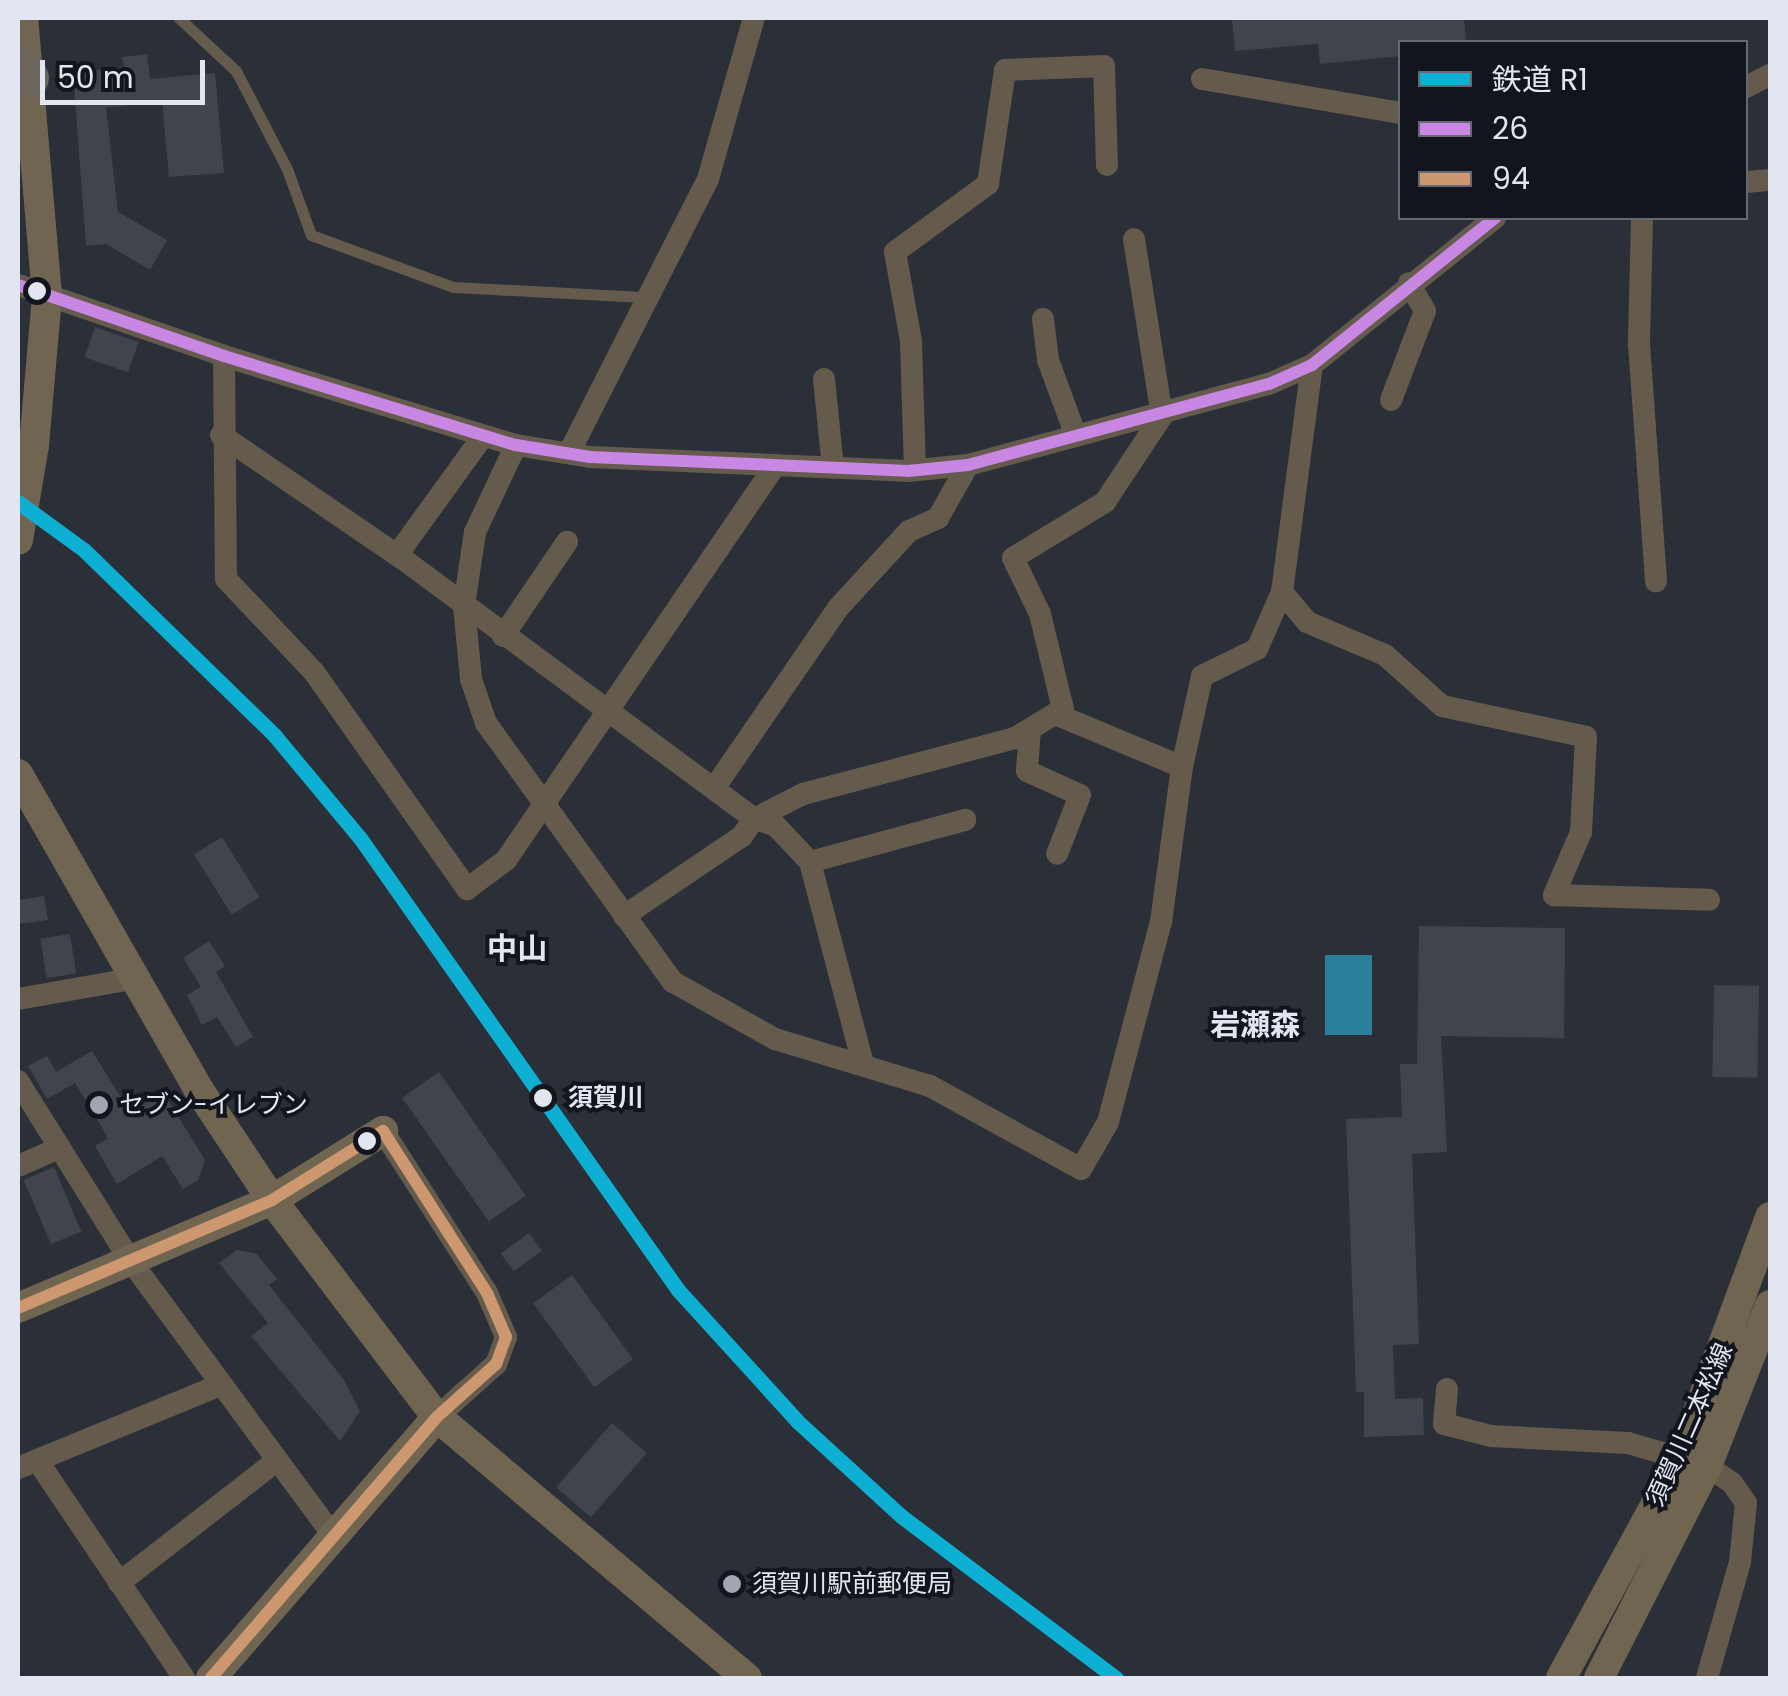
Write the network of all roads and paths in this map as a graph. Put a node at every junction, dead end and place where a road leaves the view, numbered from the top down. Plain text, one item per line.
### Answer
1 (23, 18) edge
2 (180, 18) edge
3 (754, 18) edge
4 (23, 72) edge
5 (1202, 79) dead end
6 (1398, 113) edge
7 (1107, 165) dead end
8 (1642, 220) edge
9 (1483, 221) edge
10 (1134, 239) dead end
11 (1409, 283) junction
12 (18, 285) edge
13 (47, 296) junction
14 (647, 297) junction
15 (1043, 319) dead end
16 (224, 356) junction
17 (1312, 365) junction
18 (824, 379) dead end
19 (1391, 400) dead end
20 (1162, 416) junction
21 (221, 435) junction
22 (484, 436) junction
23 (1076, 436) junction
24 (516, 444) junction
25 (569, 453) junction
26 (968, 465) junction
27 (775, 466) junction
28 (833, 468) junction
29 (916, 470) junction
30 (18, 540) edge
31 (567, 542) dead end
32 (397, 555) junction
33 (1656, 581) dead end
34 (1282, 592) junction
35 (464, 606) junction
36 (503, 636) junction
37 (607, 712) junction
38 (1055, 714) junction
39 (1030, 729) junction
40 (1182, 767) junction
41 (20, 784) edge
42 (715, 788) junction
43 (544, 805) junction
44 (754, 818) junction
45 (965, 820) dead end
46 (1057, 854) dead end
47 (810, 862) junction
48 (1709, 900) dead end
49 (624, 916) junction
50 (132, 979) junction
51 (18, 1000) edge
52 (862, 1060) junction
53 (18, 1080) edge
54 (383, 1131) joint
55 (57, 1149) junction
56 (18, 1166) edge
57 (272, 1200) junction
58 (1770, 1217) edge
59 (130, 1260) junction
60 (1770, 1304) edge
61 (18, 1308) edge
62 (218, 1386) junction
63 (1447, 1388) dead end
64 (438, 1417) junction
65 (276, 1461) junction
66 (1694, 1462) junction
67 (27, 1464) edge
68 (334, 1534) junction
69 (119, 1583) junction
70 (184, 1678) edge
71 (212, 1678) edge
72 (747, 1678) edge
73 (1562, 1678) edge
74 (1599, 1678) edge
75 (1706, 1678) edge

1 - 4 street
2 - 14 lane
3 - 14 street
4 - 13 street
5 - 6 street
7 - 29 street
8 - 33 street
9 - 11 street
10 - 20 street
11 - 17 street
11 - 19 street
12 - 13 street
13 - 16 street
13 - 30 street
14 - 25 street
15 - 23 street
16 - 21 street
16 - 22 street
17 - 20 street
17 - 34 street
18 - 28 street
20 - 23 street
20 - 38 street
21 - 32 street
21 - 43 street
22 - 24 street
22 - 32 street
23 - 26 street
24 - 25 street
24 - 35 street
25 - 27 street
26 - 29 street
26 - 42 street
27 - 28 street
27 - 37 street
28 - 29 street
31 - 36 street
32 - 35 street
34 - 40 street
34 - 48 street
35 - 36 street
35 - 43 street
36 - 37 street
37 - 42 street
37 - 43 street
38 - 39 street
38 - 40 street
39 - 44 street
39 - 46 street
40 - 52 street
41 - 50 street
42 - 44 street
43 - 49 street
44 - 47 street
44 - 49 street
45 - 47 street
47 - 52 street
49 - 52 street
50 - 51 street
50 - 57 street
53 - 55 street
54 - 57 street
54 - 64 street
55 - 56 street
55 - 59 street
57 - 59 street
57 - 64 street
58 - 66 street, 須賀川二本松線
59 - 61 street
59 - 62 street
60 - 66 street, 須賀川二本松線
62 - 65 street
62 - 67 street
63 - 66 street
64 - 68 street
64 - 72 street
65 - 68 street
65 - 69 street
66 - 73 street, 須賀川二本松線
66 - 74 street, 須賀川二本松線
66 - 75 street
67 - 69 street
68 - 71 street
69 - 70 street

